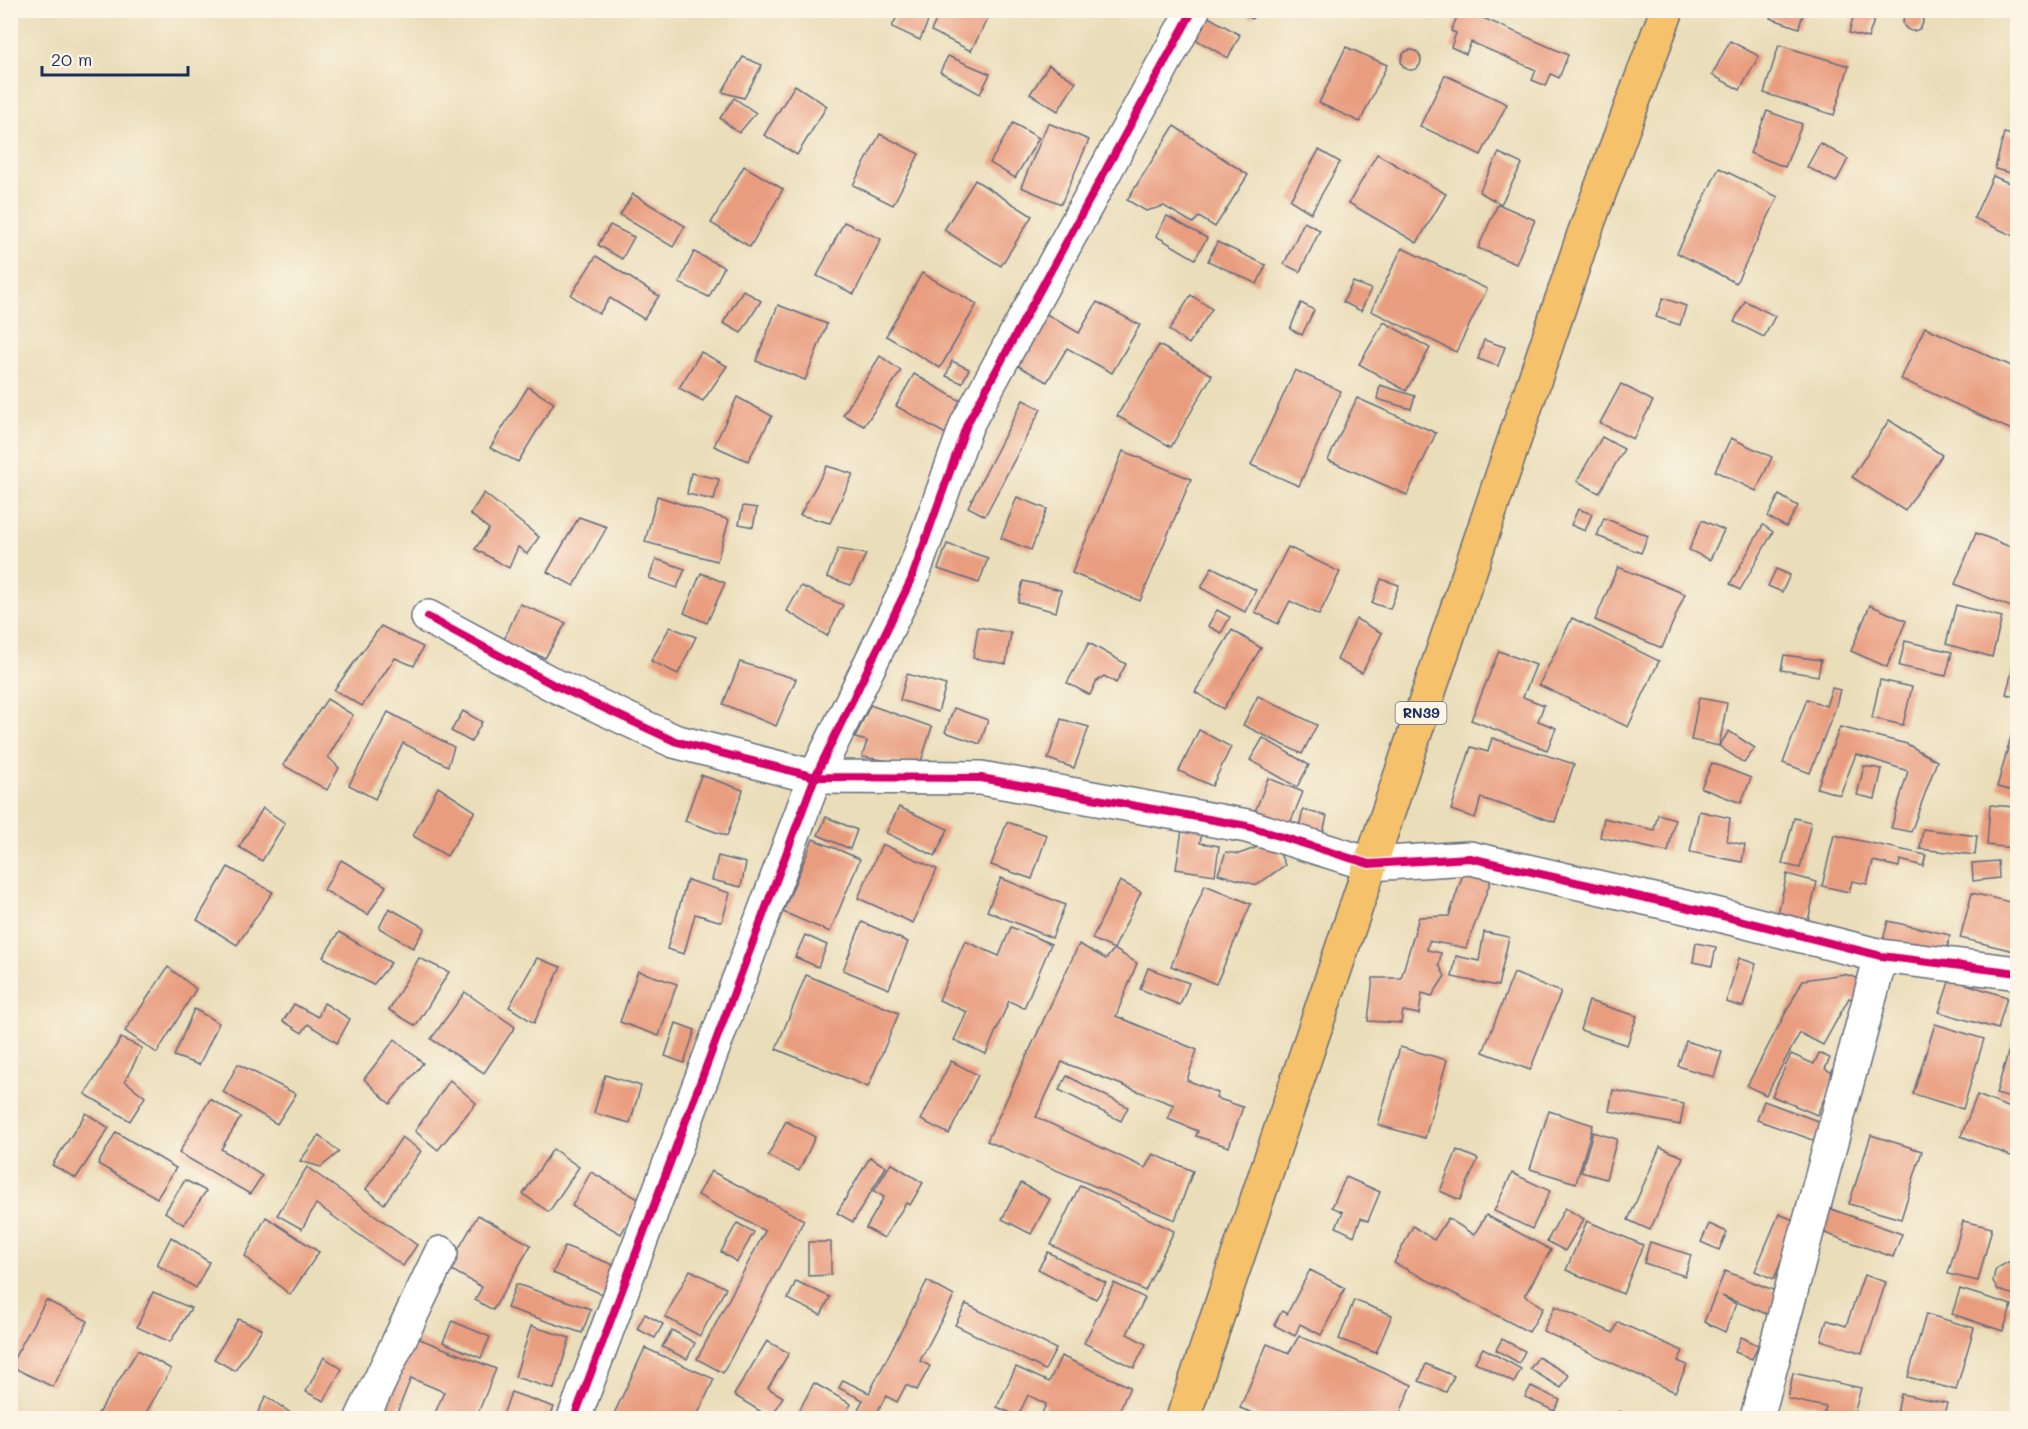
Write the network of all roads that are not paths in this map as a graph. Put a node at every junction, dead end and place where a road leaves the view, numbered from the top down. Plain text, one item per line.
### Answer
1 (1193, 10) edge
2 (1667, 10) edge
3 (428, 617) dead end
4 (816, 777) junction
5 (1369, 864) junction
6 (1881, 956) junction
7 (2018, 973) edge
8 (441, 1253) dead end
9 (362, 1419) edge
10 (574, 1419) edge
11 (1183, 1419) edge
12 (1757, 1419) edge

1 - 4 street
2 - 5 highway, RN39
3 - 4 street
4 - 5 street
4 - 10 street
5 - 6 street
5 - 11 highway, RN39
6 - 7 street
6 - 12 street
8 - 9 street

